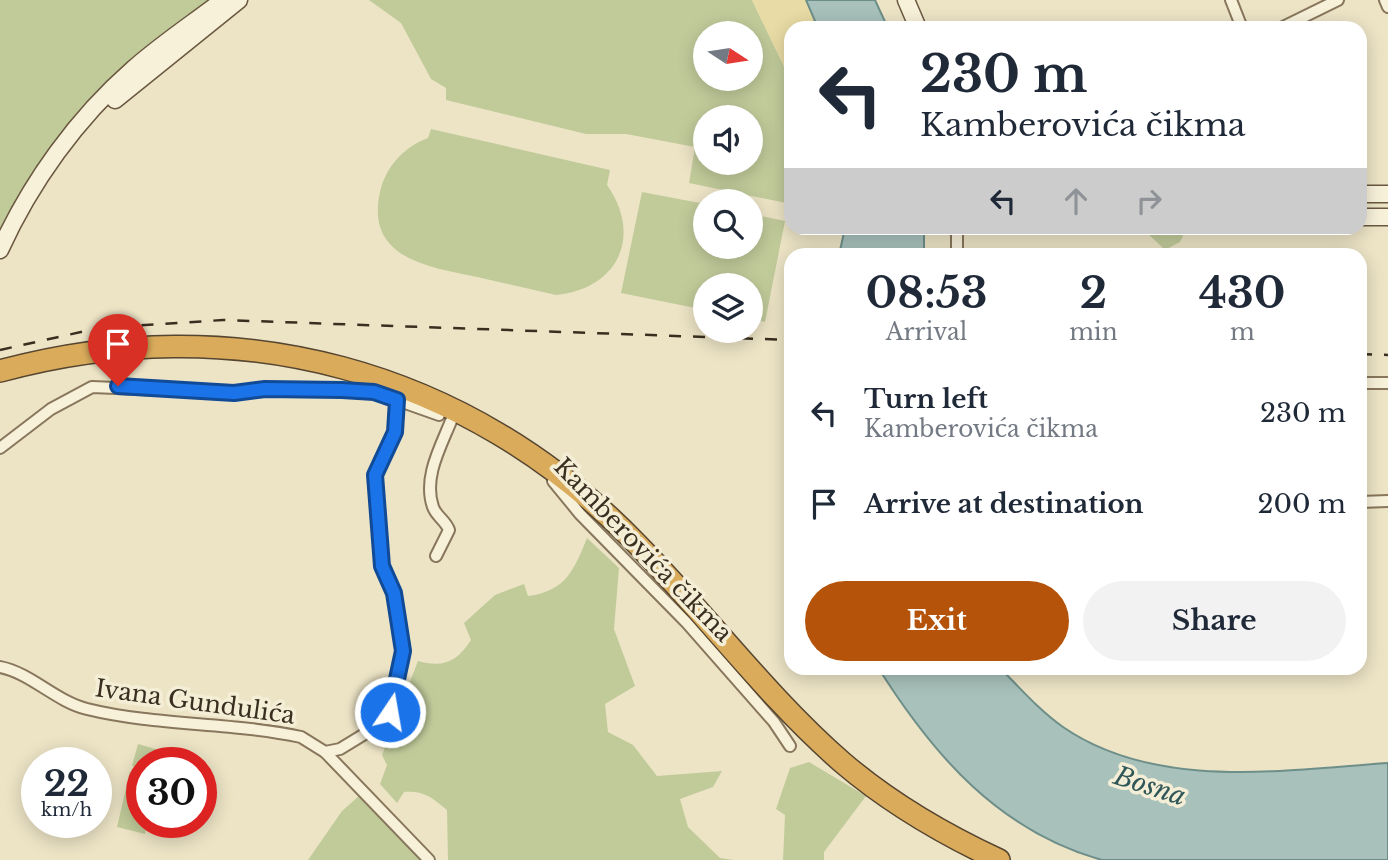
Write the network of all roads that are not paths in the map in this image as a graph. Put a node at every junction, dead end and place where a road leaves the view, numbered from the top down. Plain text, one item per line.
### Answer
1 (223, 0) edge
2 (239, 0) edge
3 (906, 0) edge
4 (1231, 0) edge
5 (1338, 0) edge
6 (1385, 0) edge
7 (1388, 7) edge
8 (915, 21) edge
9 (1239, 21) edge
10 (1294, 21) edge
11 (54, 157) junction
12 (1367, 194) edge
13 (1388, 194) edge
14 (1367, 217) edge
15 (1388, 217) edge
16 (0, 250) edge
17 (0, 371) edge
18 (1367, 383) edge
19 (1388, 383) edge
20 (397, 400) junction
21 (451, 421) junction
22 (0, 448) edge
23 (1388, 501) edge
24 (1367, 502) edge
25 (436, 555) dead end
26 (0, 667) edge
27 (790, 746) dead end
28 (326, 752) junction
29 (429, 860) edge
30 (999, 860) edge

1 - 11 street
2 - 11 street
3 - 8 street
4 - 9 street
5 - 10 street
6 - 7 street
11 - 16 street
12 - 13 street
14 - 15 street
17 - 30 highway
18 - 19 street
20 - 21 street, Kamberovića čikma
20 - 22 street, Kamberovića čikma
20 - 28 street
21 - 25 street
21 - 27 street, Kamberovića čikma
23 - 24 street
26 - 28 street, Ivana Gundulića
28 - 29 street, Ivana Gundulića

